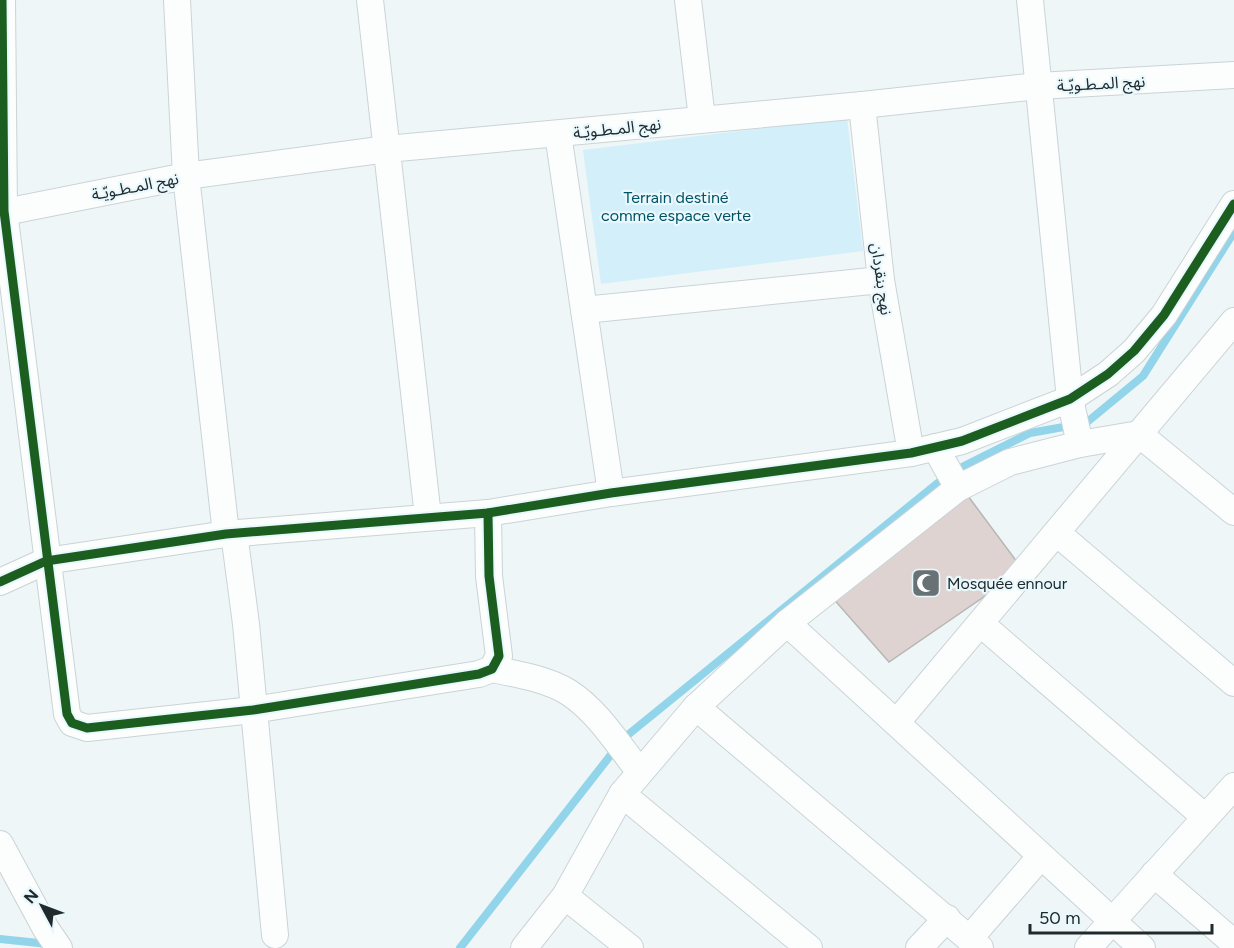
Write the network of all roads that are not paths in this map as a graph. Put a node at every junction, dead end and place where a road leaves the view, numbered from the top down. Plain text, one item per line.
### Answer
1 (177, 0) edge
2 (370, 0) edge
3 (688, 0) edge
4 (1030, 0) edge
5 (2, 15) edge
6 (1234, 75) edge
7 (1038, 86) junction
8 (862, 105) junction
9 (702, 119) junction
10 (558, 134) junction
11 (387, 149) junction
12 (186, 176) junction
13 (1234, 204) edge
14 (2, 212) edge
15 (881, 280) junction
16 (584, 310) junction
17 (1234, 321) edge
18 (1070, 399) junction
19 (1140, 434) junction
20 (1080, 444) junction
21 (923, 450) junction
22 (958, 488) junction
23 (611, 493) junction
24 (1234, 512) edge
25 (488, 513) junction
26 (428, 517) junction
27 (230, 533) junction
28 (1058, 534) junction
29 (46, 561) junction
30 (0, 582) edge
31 (787, 623) junction
32 (981, 624) junction
33 (492, 669) junction
34 (1234, 683) edge
35 (696, 707) junction
36 (253, 710) junction
37 (897, 722) junction
38 (640, 772) junction
39 (1234, 786) edge
40 (622, 794) junction
41 (1205, 817) junction
42 (0, 844) edge
43 (1041, 856) junction
44 (1154, 874) junction
45 (565, 896) junction
46 (947, 918) junction
47 (1113, 920) junction
48 (275, 936) dead end
49 (975, 943) edge
50 (1234, 943) edge
51 (59, 948) edge
52 (524, 948) edge
53 (630, 948) edge
54 (809, 948) edge
55 (919, 948) edge
56 (1088, 948) edge
57 (1142, 948) edge

1 - 12 street
2 - 11 street
3 - 9 street
4 - 7 street
5 - 14 street
6 - 7 street, نهج المـطـويّـة
7 - 8 street, نهج المـطـويّـة
7 - 18 street
8 - 9 street, نهج المـطـويّـة
8 - 15 street, نهج بنقردان
9 - 10 street, نهج المـطـويّـة
10 - 11 street, نهج المـطـويّـة
10 - 16 street
11 - 12 street, نهج المـطـويّـة
11 - 26 street
12 - 14 street, نهج المـطـويّـة
12 - 27 street
13 - 18 street
14 - 29 street
15 - 16 street
15 - 21 street, نهج بنقردان
16 - 23 street
17 - 19 street
18 - 20 street
18 - 21 street
19 - 20 street
19 - 24 street
19 - 28 street
20 - 22 street
21 - 22 street, نهج بنقردان
21 - 23 street
22 - 31 street
23 - 25 street
25 - 26 street
25 - 33 street
26 - 27 street
27 - 29 street
27 - 36 street
28 - 32 street
28 - 34 street
29 - 30 street
29 - 36 street
31 - 35 street
31 - 37 street
32 - 37 street
32 - 41 street
33 - 36 street
33 - 38 street
35 - 38 street
35 - 46 street
36 - 48 street
37 - 43 street
38 - 40 street
39 - 41 street
40 - 45 street
40 - 54 street
41 - 44 street
42 - 51 street
43 - 47 street
43 - 49 street
44 - 47 street
44 - 50 street
45 - 52 street
45 - 53 street
46 - 49 street
46 - 55 street
47 - 56 street
47 - 57 street

